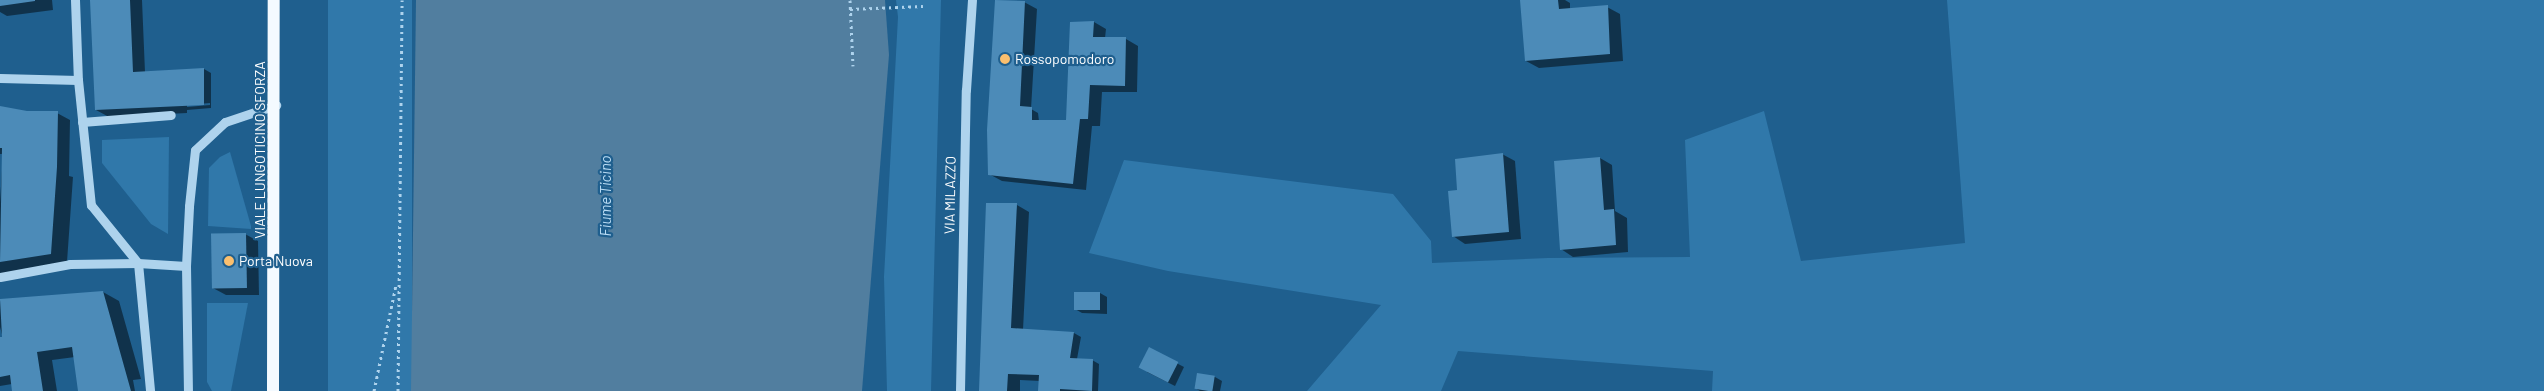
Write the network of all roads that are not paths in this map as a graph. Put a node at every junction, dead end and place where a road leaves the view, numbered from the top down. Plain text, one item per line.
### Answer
1 (75, 0) edge
2 (274, 0) edge
3 (972, 0) edge
4 (0, 78) edge
5 (78, 80) junction
6 (276, 105) junction
7 (171, 115) dead end
8 (82, 122) junction
9 (138, 263) junction
10 (186, 266) junction
11 (0, 277) edge
12 (150, 391) edge
13 (188, 391) edge
14 (273, 391) edge
15 (960, 391) edge

1 - 5 street
2 - 6 main road, VIALE LUNGOTICINO SFORZA
3 - 15 street, VIA MILAZZO
4 - 5 street
5 - 8 street
6 - 10 street
6 - 14 main road, VIALE LUNGOTICINO SFORZA
7 - 8 street
8 - 9 street
9 - 10 street
9 - 11 street
9 - 12 street
10 - 13 street

